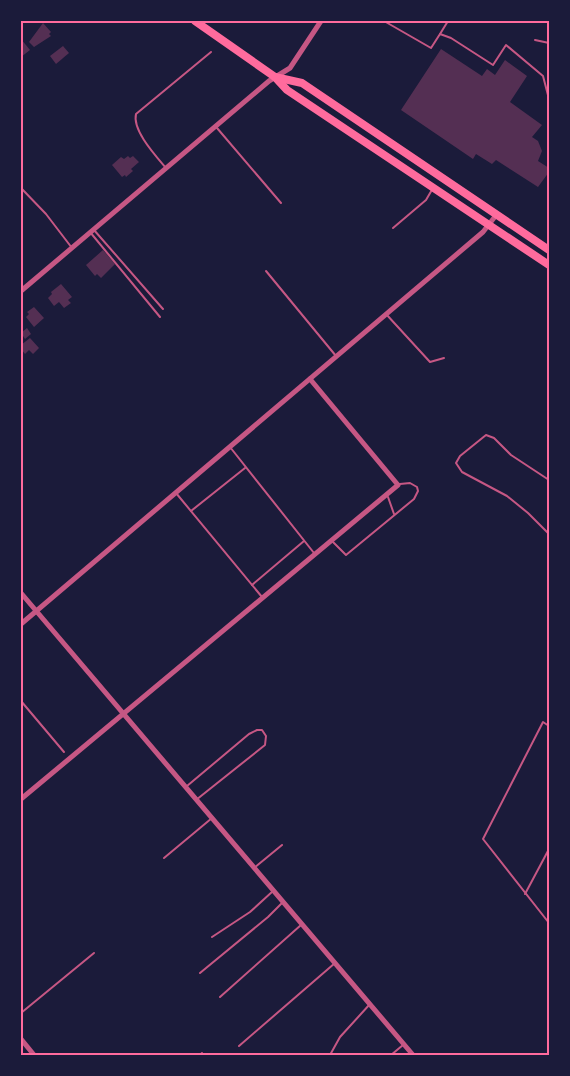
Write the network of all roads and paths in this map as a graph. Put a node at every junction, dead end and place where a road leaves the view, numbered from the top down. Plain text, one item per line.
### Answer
1 (195, 21) edge
2 (321, 21) edge
3 (384, 21) edge
4 (448, 21) edge
5 (440, 34) junction
6 (535, 40) dead end
7 (549, 43) edge
8 (211, 52) dead end
9 (549, 74) edge
10 (543, 76) junction
11 (275, 77) junction
12 (549, 99) edge
13 (215, 126) junction
14 (166, 168) junction
15 (21, 188) edge
16 (433, 188) junction
17 (281, 203) dead end
18 (497, 214) junction
19 (488, 225) junction
20 (393, 228) dead end
21 (92, 231) junction
22 (72, 248) junction
23 (549, 250) edge
24 (549, 265) edge
25 (266, 271) dead end
26 (21, 291) edge
27 (163, 309) dead end
28 (387, 314) junction
29 (160, 317) dead end
30 (336, 356) junction
31 (444, 358) dead end
32 (310, 379) junction
33 (230, 447) junction
34 (245, 468) junction
35 (549, 480) edge
36 (398, 485) junction
37 (176, 493) junction
38 (387, 494) junction
39 (191, 511) junction
40 (394, 515) junction
41 (549, 534) edge
42 (332, 540) junction
43 (304, 541) junction
44 (314, 554) junction
45 (252, 585) junction
46 (21, 593) edge
47 (263, 598) junction
48 (36, 611) junction
49 (21, 624) edge
50 (21, 701) edge
51 (123, 714) junction
52 (549, 726) edge
53 (64, 752) dead end
54 (186, 787) junction
55 (21, 799) edge
56 (196, 800) junction
57 (212, 818) junction
58 (282, 845) dead end
59 (549, 849) edge
60 (164, 858) dead end
61 (254, 868) junction
62 (273, 891) junction
63 (525, 894) junction
64 (283, 902) junction
65 (549, 923) edge
66 (302, 924) junction
67 (212, 937) dead end
68 (94, 953) dead end
69 (335, 963) junction
70 (200, 973) dead end
71 (220, 997) dead end
72 (370, 1004) junction
73 (21, 1013) edge
74 (21, 1039) edge
75 (404, 1045) junction
76 (239, 1046) dead end
77 (34, 1055) edge
78 (330, 1055) edge
79 (391, 1055) edge
80 (413, 1055) edge

1 - 11 main road
2 - 11 street
3 - 5 lane
4 - 5 lane
5 - 10 lane
6 - 7 lane
8 - 14 lane
9 - 10 lane
10 - 12 lane
11 - 13 street
11 - 16 main road
11 - 18 main road
13 - 14 street
13 - 17 lane
14 - 21 street
15 - 22 lane
16 - 19 main road
16 - 20 lane
18 - 19 street
18 - 23 main road
19 - 24 main road
19 - 28 street
21 - 22 street
21 - 27 lane
21 - 29 lane
22 - 26 street
25 - 30 lane
28 - 30 street
28 - 31 lane
30 - 32 street
32 - 33 street
32 - 36 street
33 - 34 lane
33 - 37 street
34 - 39 lane
34 - 43 lane
35 - 41 lane
36 - 38 street
36 - 40 lane
37 - 39 lane
37 - 48 street
38 - 40 lane
38 - 42 street
39 - 45 lane
40 - 42 lane
42 - 44 street
43 - 44 lane
43 - 45 lane
44 - 47 street
45 - 47 lane
46 - 48 street
47 - 51 street
48 - 49 street
48 - 51 street
50 - 53 lane
51 - 54 street
51 - 55 street
52 - 63 lane
54 - 56 street
54 - 56 lane
56 - 57 street
57 - 60 lane
57 - 61 street
58 - 61 lane
59 - 63 lane
61 - 62 street
62 - 64 street
62 - 67 lane
63 - 65 lane
64 - 66 street
64 - 70 lane
66 - 69 street
66 - 71 lane
68 - 73 lane
69 - 72 street
69 - 76 lane
72 - 75 street
72 - 78 lane
74 - 77 street
75 - 79 lane
75 - 80 street

